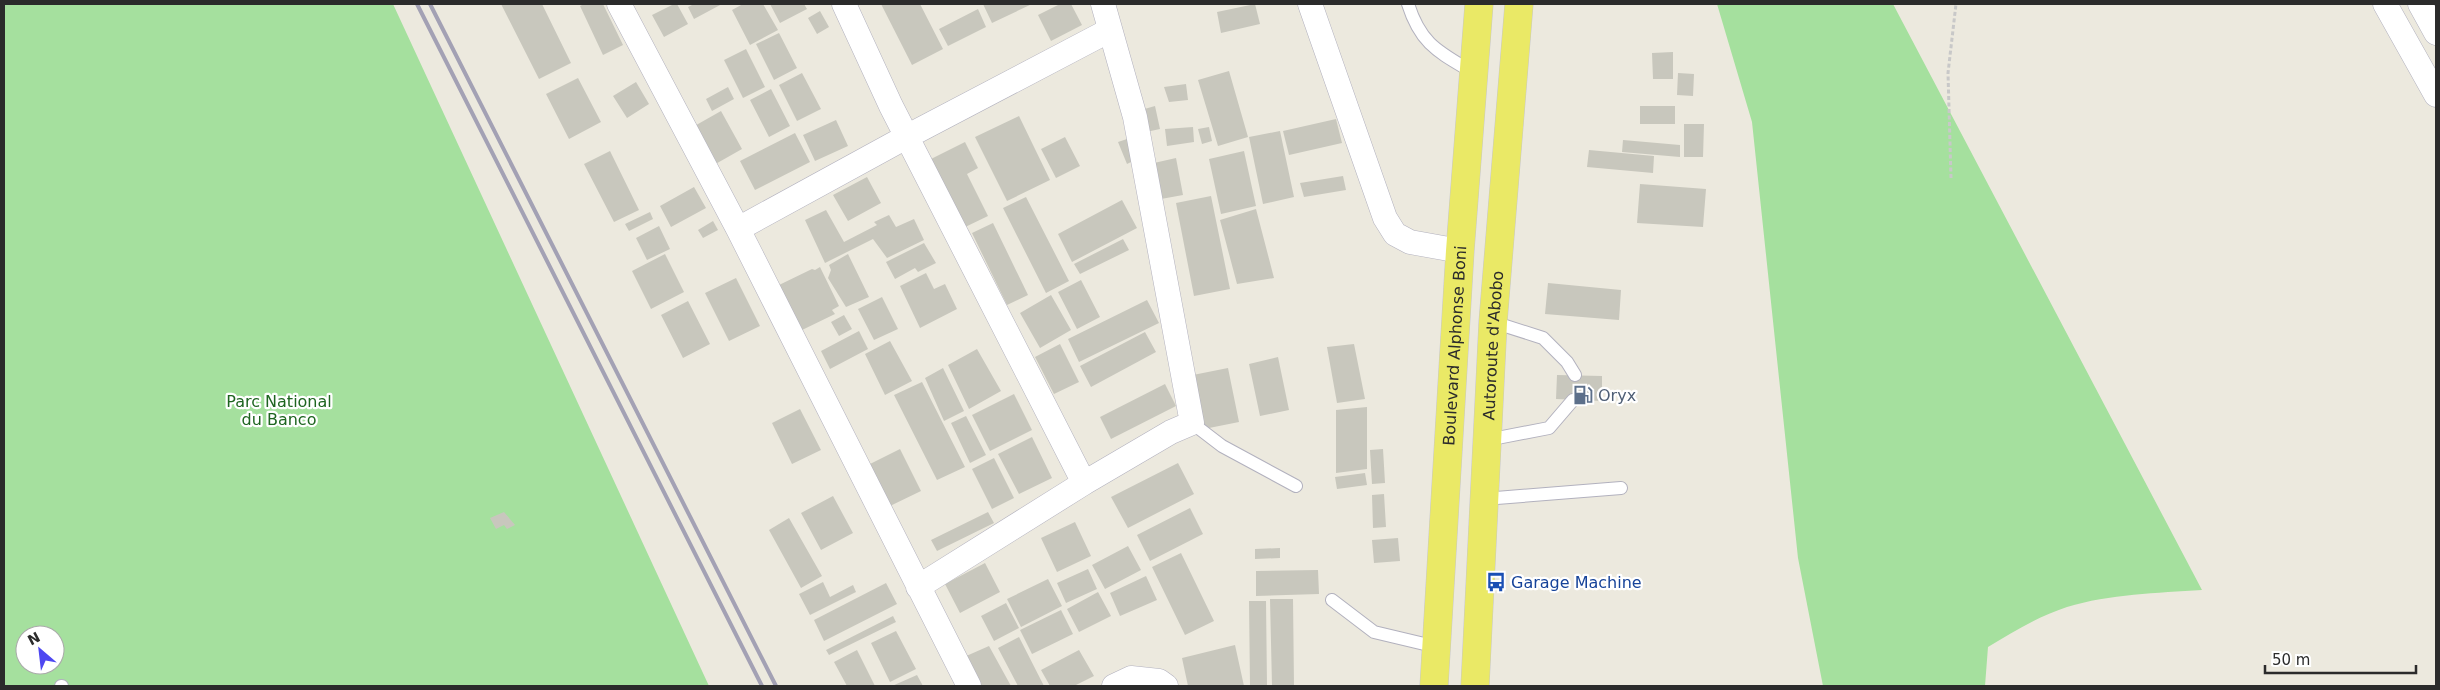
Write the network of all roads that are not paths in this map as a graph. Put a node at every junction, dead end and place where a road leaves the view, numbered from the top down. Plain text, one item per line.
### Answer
1 (619, 4) edge
2 (844, 4) edge
3 (1104, 4) edge
4 (1310, 4) edge
5 (1408, 4) edge
6 (1479, 4) edge
7 (1519, 4) edge
8 (2385, 4) edge
9 (2420, 4) edge
10 (1110, 30) junction
11 (2436, 33) edge
12 (1474, 73) junction
13 (2436, 95) edge
14 (908, 136) junction
15 (738, 229) junction
16 (1460, 251) junction
17 (1493, 322) junction
18 (1575, 375) dead end
19 (1573, 400) dead end
20 (1192, 423) junction
21 (1487, 440) junction
22 (1084, 483) junction
23 (1296, 486) dead end
24 (1621, 488) dead end
25 (1484, 499) junction
26 (918, 588) junction
27 (1332, 600) dead end
28 (1437, 647) junction
29 (969, 686) edge
30 (1114, 686) edge
31 (1166, 686) edge
32 (1434, 686) edge
33 (1475, 686) edge

1 - 15 street
2 - 14 street
3 - 10 street
4 - 16 street
5 - 12 lane
6 - 12 main road, Boulevard Alphonse Boni
7 - 17 main road, Autoroute d'Abobo
8 - 13 street
9 - 11 street
10 - 14 street
10 - 20 street
12 - 16 main road, Boulevard Alphonse Boni
14 - 15 street
14 - 22 street
15 - 26 street
16 - 28 main road, Boulevard Alphonse Boni
17 - 18 lane
17 - 21 main road, Autoroute d'Abobo
19 - 21 lane
20 - 22 street
20 - 23 lane
21 - 25 main road, Autoroute d'Abobo
22 - 26 street
24 - 25 lane
25 - 33 main road, Autoroute d'Abobo
26 - 29 street
27 - 28 lane
28 - 32 main road, Boulevard Alphonse Boni
30 - 31 street

